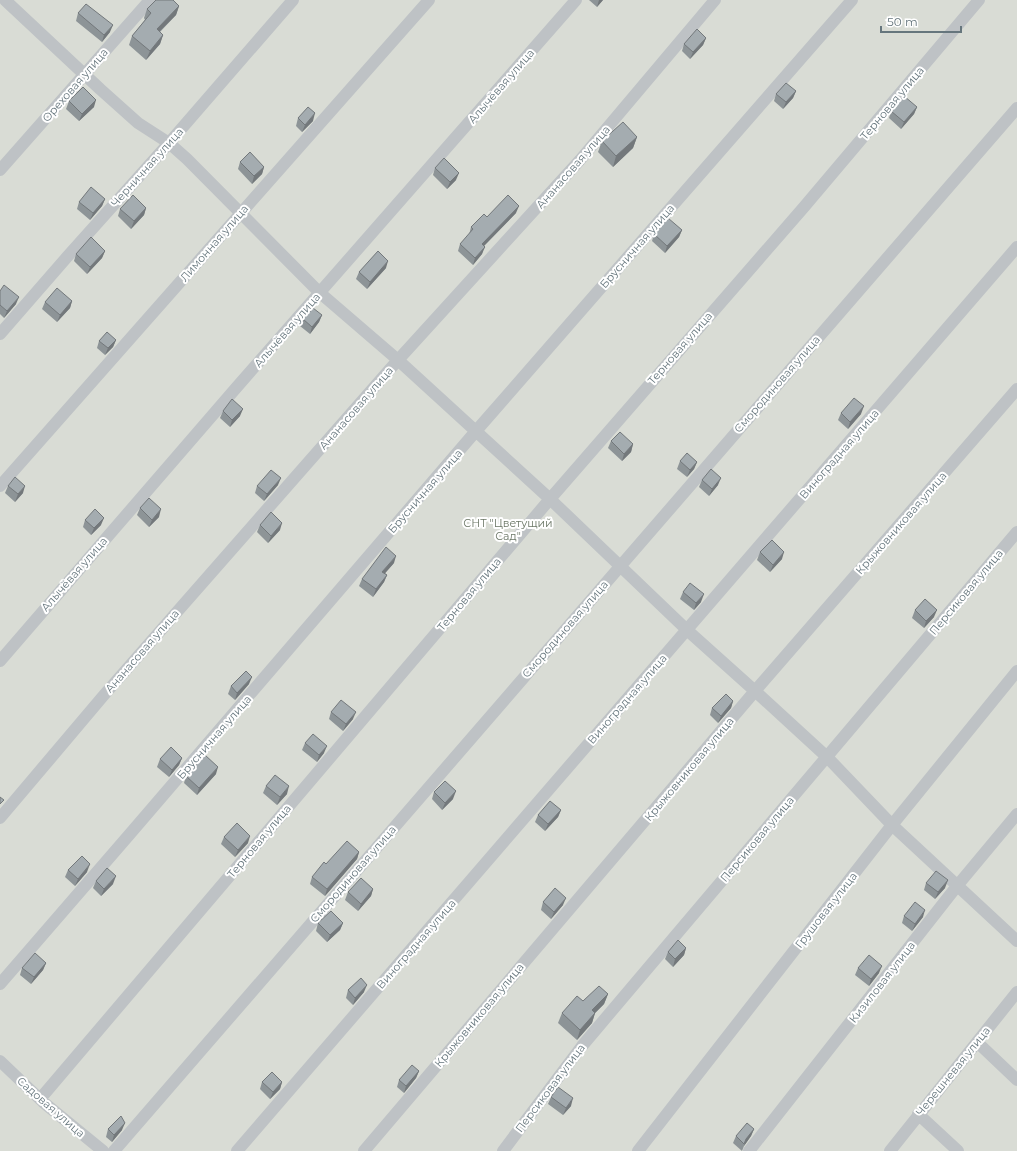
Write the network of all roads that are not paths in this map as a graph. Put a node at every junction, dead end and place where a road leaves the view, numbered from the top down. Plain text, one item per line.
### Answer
1 (5, 0) edge
2 (150, 0) edge
3 (293, 0) edge
4 (429, 0) edge
5 (576, 0) edge
6 (716, 0) edge
7 (852, 0) edge
8 (979, 0) edge
9 (0, 5) edge
10 (85, 74) junction
11 (1017, 108) edge
12 (169, 143) junction
13 (0, 170) edge
14 (240, 213) junction
15 (1017, 247) edge
16 (319, 292) junction
17 (0, 334) edge
18 (398, 360) junction
19 (1017, 389) edge
20 (476, 431) junction
21 (0, 486) edge
22 (550, 498) junction
23 (1017, 532) edge
24 (620, 566) junction
25 (686, 630) junction
26 (0, 661) edge
27 (1017, 670) edge
28 (755, 691) junction
29 (827, 757) junction
30 (1017, 814) edge
31 (0, 818) edge
32 (892, 825) junction
33 (957, 886) junction
34 (1017, 941) edge
35 (0, 984) edge
36 (1017, 992) edge
37 (977, 1042) junction
38 (0, 1061) edge
39 (1017, 1080) edge
40 (40, 1099) junction
41 (918, 1114) junction
42 (103, 1151) edge
43 (114, 1151) edge
44 (238, 1151) edge
45 (364, 1151) edge
46 (503, 1151) edge
47 (638, 1151) edge
48 (749, 1151) edge
49 (890, 1151) edge
50 (958, 1151) edge

1 - 9 street
1 - 10 street
2 - 10 street, Ореховая улица
3 - 12 street, Черничная улица
4 - 14 street, Лимонная улица
5 - 16 street, Алычёвая улица
6 - 18 street, Ананасовая улица
7 - 20 street, Брусничная улица
8 - 22 street, Терновая улица
10 - 12 street
10 - 13 street, Ореховая улица
11 - 24 street, Смородиновая улица
12 - 14 street
12 - 17 street, Черничная улица
14 - 16 street
14 - 21 street, Лимонная улица
15 - 25 street, Виноградная улица
16 - 18 street
16 - 26 street, Алычёвая улица
18 - 20 street
18 - 31 street, Ананасовая улица
19 - 28 street, Крыжовниковая улица
20 - 22 street
20 - 35 street, Брусничная улица
22 - 24 street
22 - 40 street, Терновая улица
23 - 29 street, Персиковая улица
24 - 25 street
24 - 43 street, Смородиновая улица
25 - 28 street
25 - 44 street, Виноградная улица
27 - 32 street, Грушовая улица
28 - 29 street
28 - 45 street, Крыжовниковая улица
29 - 32 street
29 - 46 street, Персиковая улица
30 - 33 street, Кизиловая улица
32 - 33 street
32 - 47 street, Грушовая улица
33 - 34 street
33 - 48 street, Кизиловая улица
36 - 37 street, Черешневая улица
37 - 39 street
37 - 41 street, Черешневая улица
38 - 40 street, Садовая улица
40 - 42 street, Садовая улица
41 - 49 street, Черешневая улица
41 - 50 street

